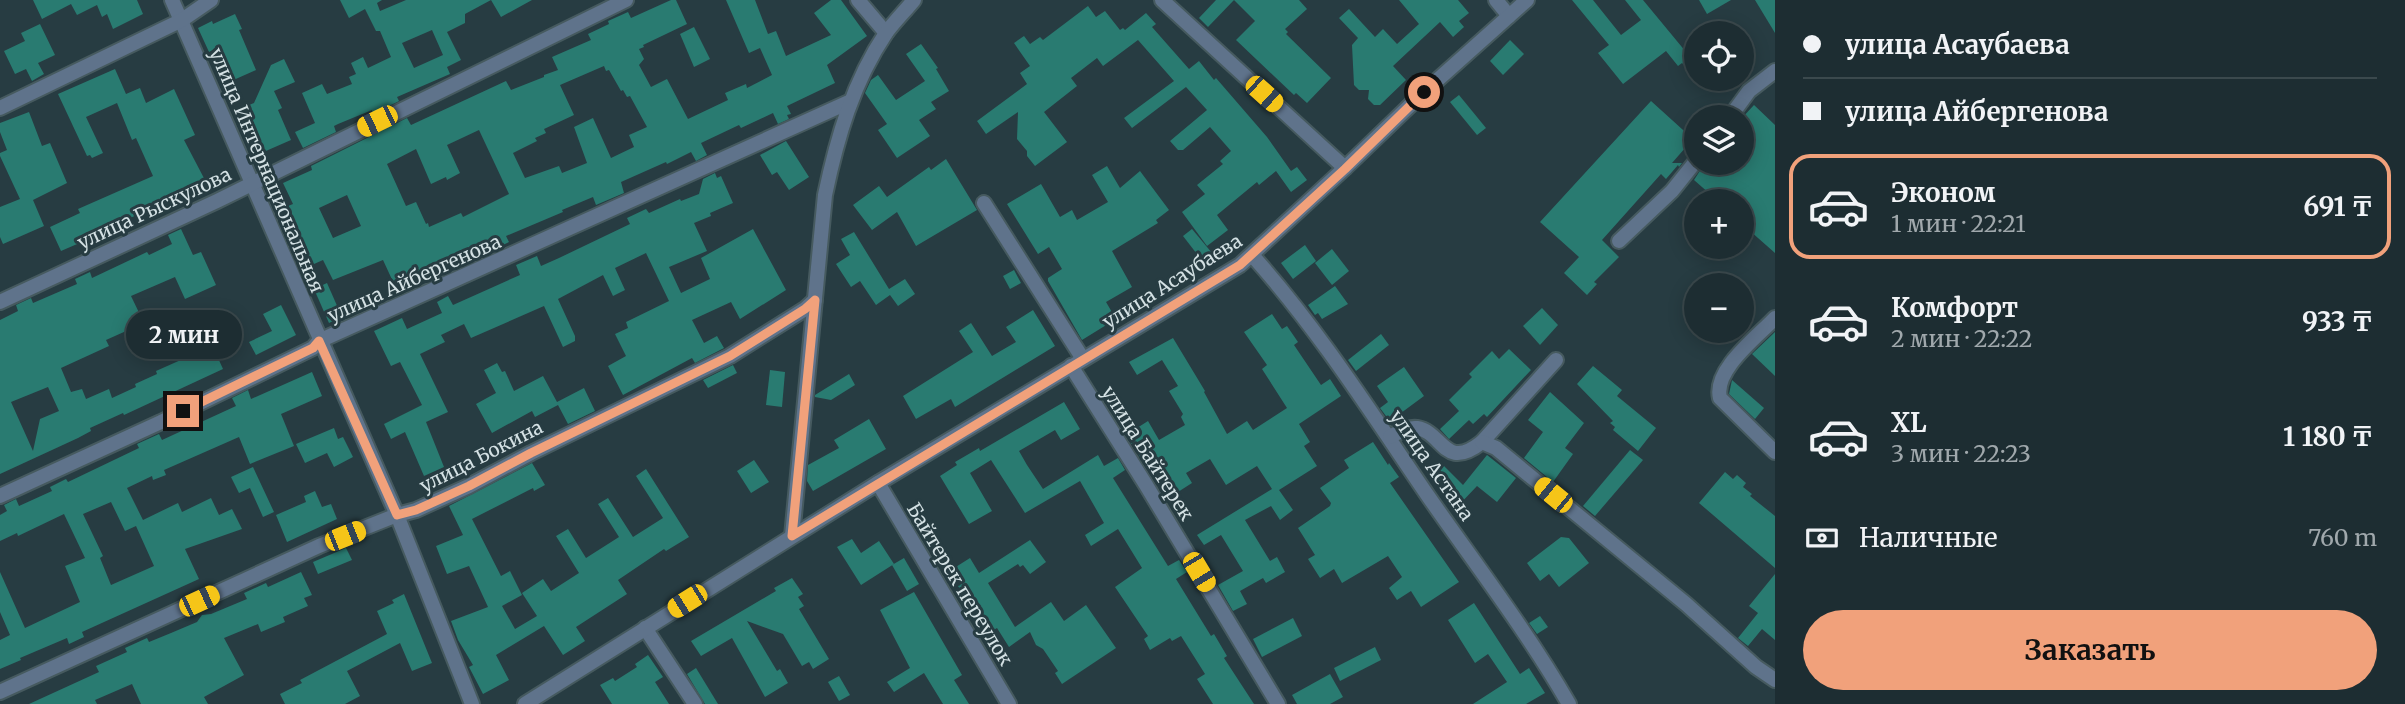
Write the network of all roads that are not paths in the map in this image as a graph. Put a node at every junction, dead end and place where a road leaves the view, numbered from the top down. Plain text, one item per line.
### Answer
1 (172, 0) edge
2 (211, 0) edge
3 (626, 0) edge
4 (858, 0) edge
5 (914, 0) edge
6 (1161, 0) edge
7 (1496, 0) edge
8 (1527, 0) edge
9 (1509, 16) junction
10 (182, 20) junction
11 (886, 33) junction
12 (1775, 71) edge
13 (849, 103) junction
14 (1739, 105) edge
15 (0, 107) edge
16 (1345, 169) junction
17 (1685, 175) edge
18 (253, 182) junction
19 (984, 202) dead end
20 (1619, 241) dead end
21 (1252, 255) junction
22 (815, 300) junction
23 (0, 302) edge
24 (1775, 318) edge
25 (319, 341) junction
26 (1556, 360) dead end
27 (1077, 363) junction
28 (1390, 437) junction
29 (1482, 442) junction
30 (1775, 452) edge
31 (878, 483) junction
32 (0, 496) edge
33 (397, 515) junction
34 (792, 536) junction
35 (645, 628) junction
36 (1774, 678) edge
37 (0, 692) edge
38 (472, 704) edge
39 (525, 704) edge
40 (695, 704) edge
41 (1009, 704) edge
42 (1278, 704) edge
43 (1569, 704) edge

1 - 10 street, улица Интернациональная
2 - 10 street
3 - 18 street, улица Рыскулова
4 - 11 street
5 - 11 street
6 - 16 street
7 - 9 street
8 - 9 street, улица Асаубаева
9 - 16 street, улица Асаубаева
10 - 15 street
10 - 18 street, улица Интернациональная
11 - 13 street
12 - 14 street
13 - 22 street
13 - 25 street, улица Айбергенова
16 - 21 street, улица Асаубаева
17 - 20 street
18 - 23 street, улица Рыскулова
18 - 25 street, улица Интернациональная
19 - 27 street, улица Байтерек
21 - 27 street, улица Асаубаева
21 - 28 street, улица Астана
22 - 33 street, улица Бокина
22 - 34 street
24 - 30 street
25 - 32 street, улица Айбергенова
25 - 33 street, улица Интернациональная
26 - 29 street
27 - 31 street, улица Асаубаева
27 - 42 street, улица Байтерек
28 - 29 street
28 - 43 street, улица Астана
29 - 36 street
31 - 34 street, улица Асаубаева
31 - 41 street, Байтерек переулок
33 - 37 street, улица Бокина
33 - 38 street, улица Интернациональная
34 - 35 street, улица Асаубаева
35 - 39 street, улица Асаубаева
35 - 40 street

